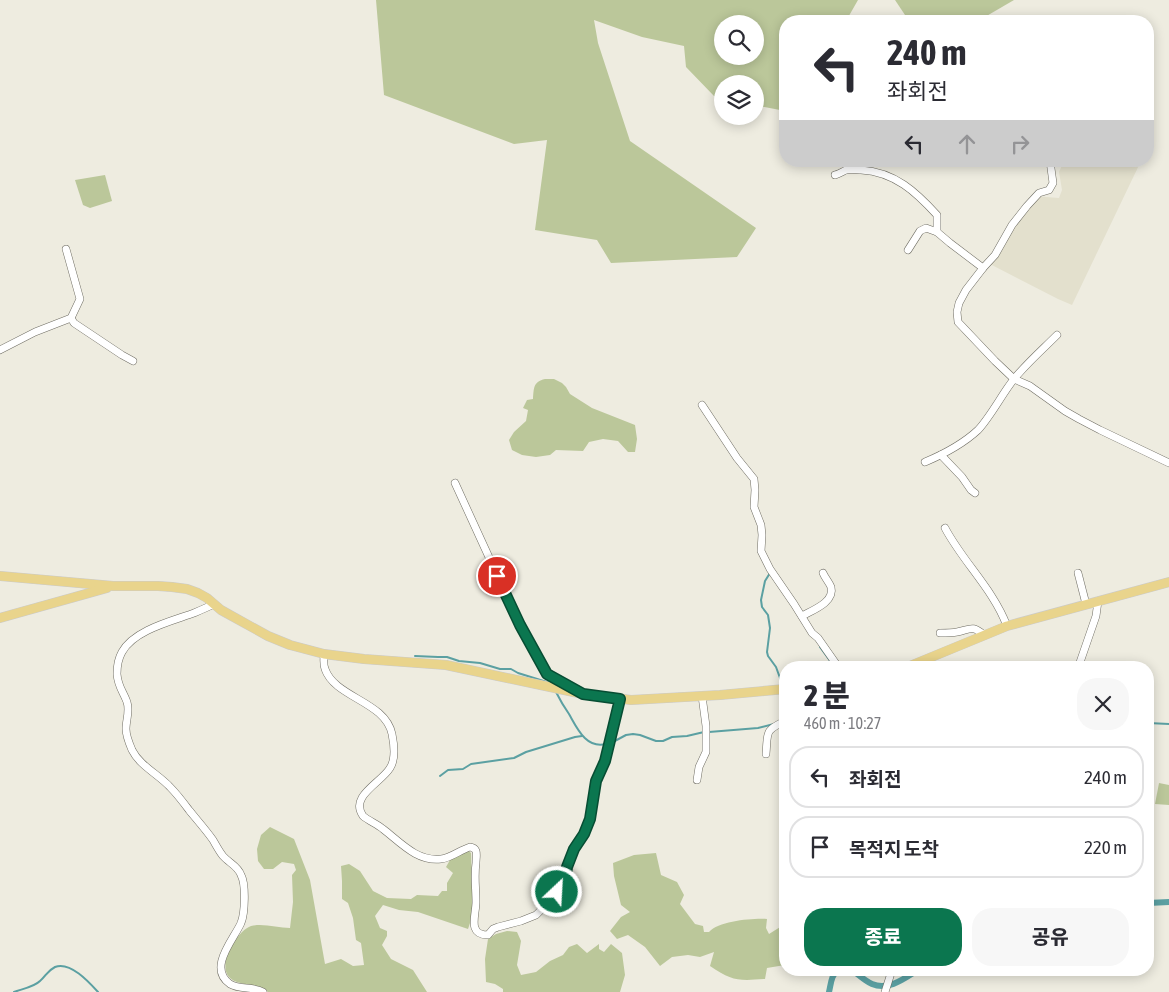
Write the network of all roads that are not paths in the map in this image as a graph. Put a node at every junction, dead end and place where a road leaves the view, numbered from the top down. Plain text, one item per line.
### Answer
1 (1051, 167) edge
2 (835, 175) dead end
3 (937, 232) junction
4 (66, 249) dead end
5 (908, 250) dead end
6 (983, 268) junction
7 (71, 318) junction
8 (1057, 335) dead end
9 (0, 350) edge
10 (133, 361) dead end
11 (1014, 379) junction
12 (702, 405) dead end
13 (941, 455) junction
14 (925, 462) dead end
15 (1169, 463) edge
16 (455, 483) dead end
17 (975, 493) dead end
18 (945, 528) dead end
19 (823, 573) dead end
20 (1078, 573) dead end
21 (0, 576) edge
22 (1169, 582) edge
23 (112, 586) junction
24 (1098, 601) junction
25 (214, 604) junction
26 (1086, 604) junction
27 (802, 616) junction
28 (0, 618) edge
29 (1007, 626) junction
30 (940, 633) dead end
31 (984, 635) junction
32 (324, 654) junction
33 (834, 661) edge
34 (922, 661) edge
35 (1080, 661) edge
36 (779, 690) edge
37 (583, 694) junction
38 (702, 696) junction
39 (620, 699) junction
40 (779, 724) edge
41 (766, 754) dead end
42 (697, 780) dead end
43 (263, 992) edge

1 - 6 street
2 - 3 street
3 - 5 street
3 - 6 street
4 - 7 street
6 - 11 street
7 - 9 street
7 - 10 street
8 - 11 street
11 - 13 street
11 - 15 street
12 - 27 street
13 - 14 street
13 - 17 street
16 - 37 street
18 - 29 street
19 - 27 street
20 - 26 street
21 - 23 main road
22 - 24 main road
23 - 25 main road
23 - 28 main road
24 - 26 main road
24 - 35 street
25 - 32 main road
25 - 43 street
26 - 29 main road
27 - 33 street
29 - 31 main road
30 - 31 street
31 - 34 main road
32 - 37 main road
32 - 39 street
36 - 38 main road
37 - 39 main road
38 - 39 main road
38 - 42 street
40 - 41 street

